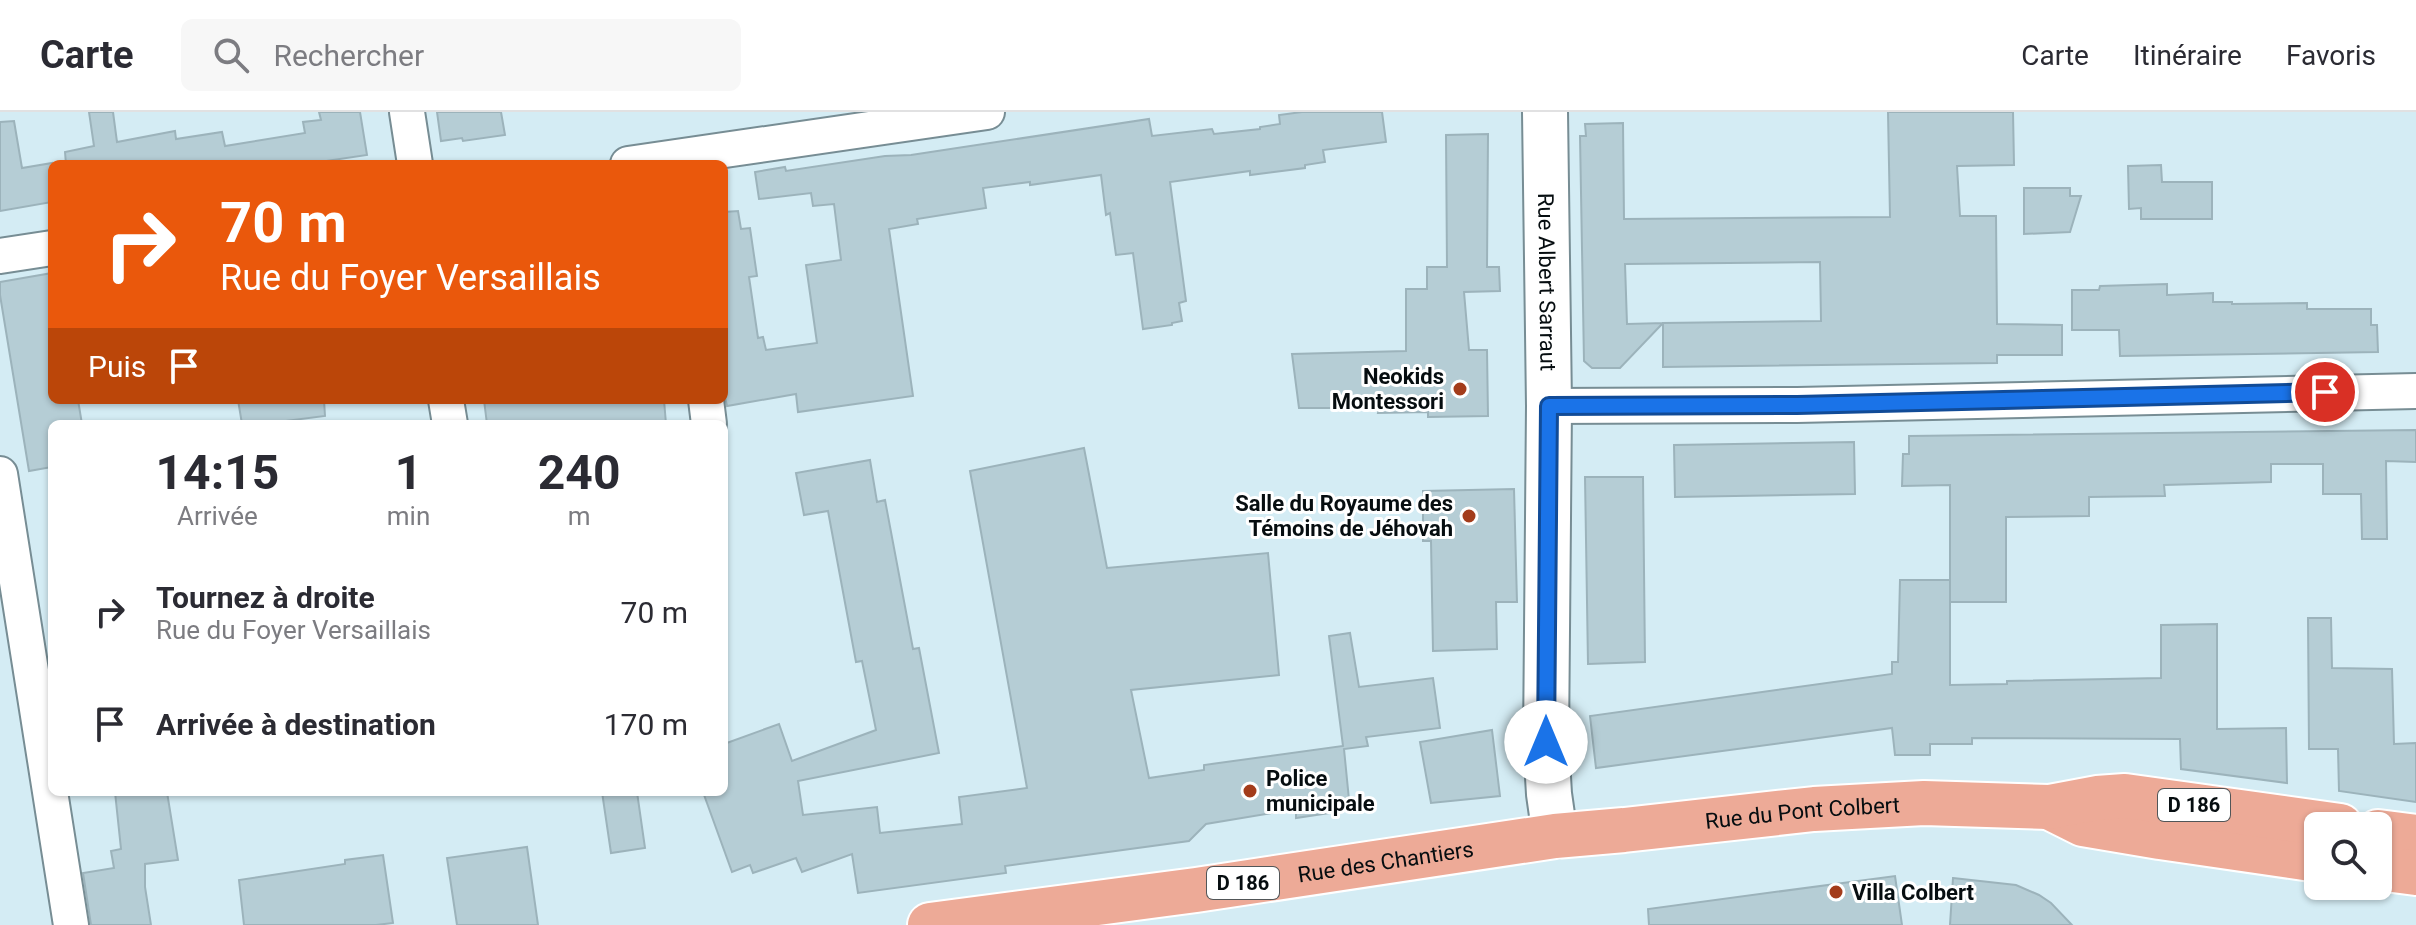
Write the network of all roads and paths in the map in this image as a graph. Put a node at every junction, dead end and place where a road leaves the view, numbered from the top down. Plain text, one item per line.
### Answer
1 (407, 112) edge
2 (987, 112) edge
3 (1545, 112) edge
4 (414, 160) edge
5 (677, 160) edge
6 (48, 249) edge
7 (0, 256) edge
8 (2416, 391) edge
9 (1549, 406) junction
10 (0, 474) edge
11 (48, 779) edge
12 (51, 796) edge
13 (2049, 807) junction
14 (2304, 821) edge
15 (2392, 834) edge
16 (1555, 836) junction
17 (2416, 837) edge
18 (2304, 858) edge
19 (2392, 870) edge
20 (2416, 873) edge
21 (71, 925) edge
22 (930, 925) edge

1 - 4 street
2 - 5 street
3 - 9 main road, Rue Albert Sarraut
6 - 7 street
8 - 9 street
9 - 16 main road, Rue Albert Sarraut
10 - 11 street
12 - 21 street
13 - 14 main road, Rue du Pont Colbert / D 186
13 - 16 main road, Rue du Pont Colbert / D 186
13 - 18 main road, Rue du Pont Colbert / D 186
15 - 17 main road
16 - 22 main road, Rue des Chantiers / D 186
19 - 20 main road

